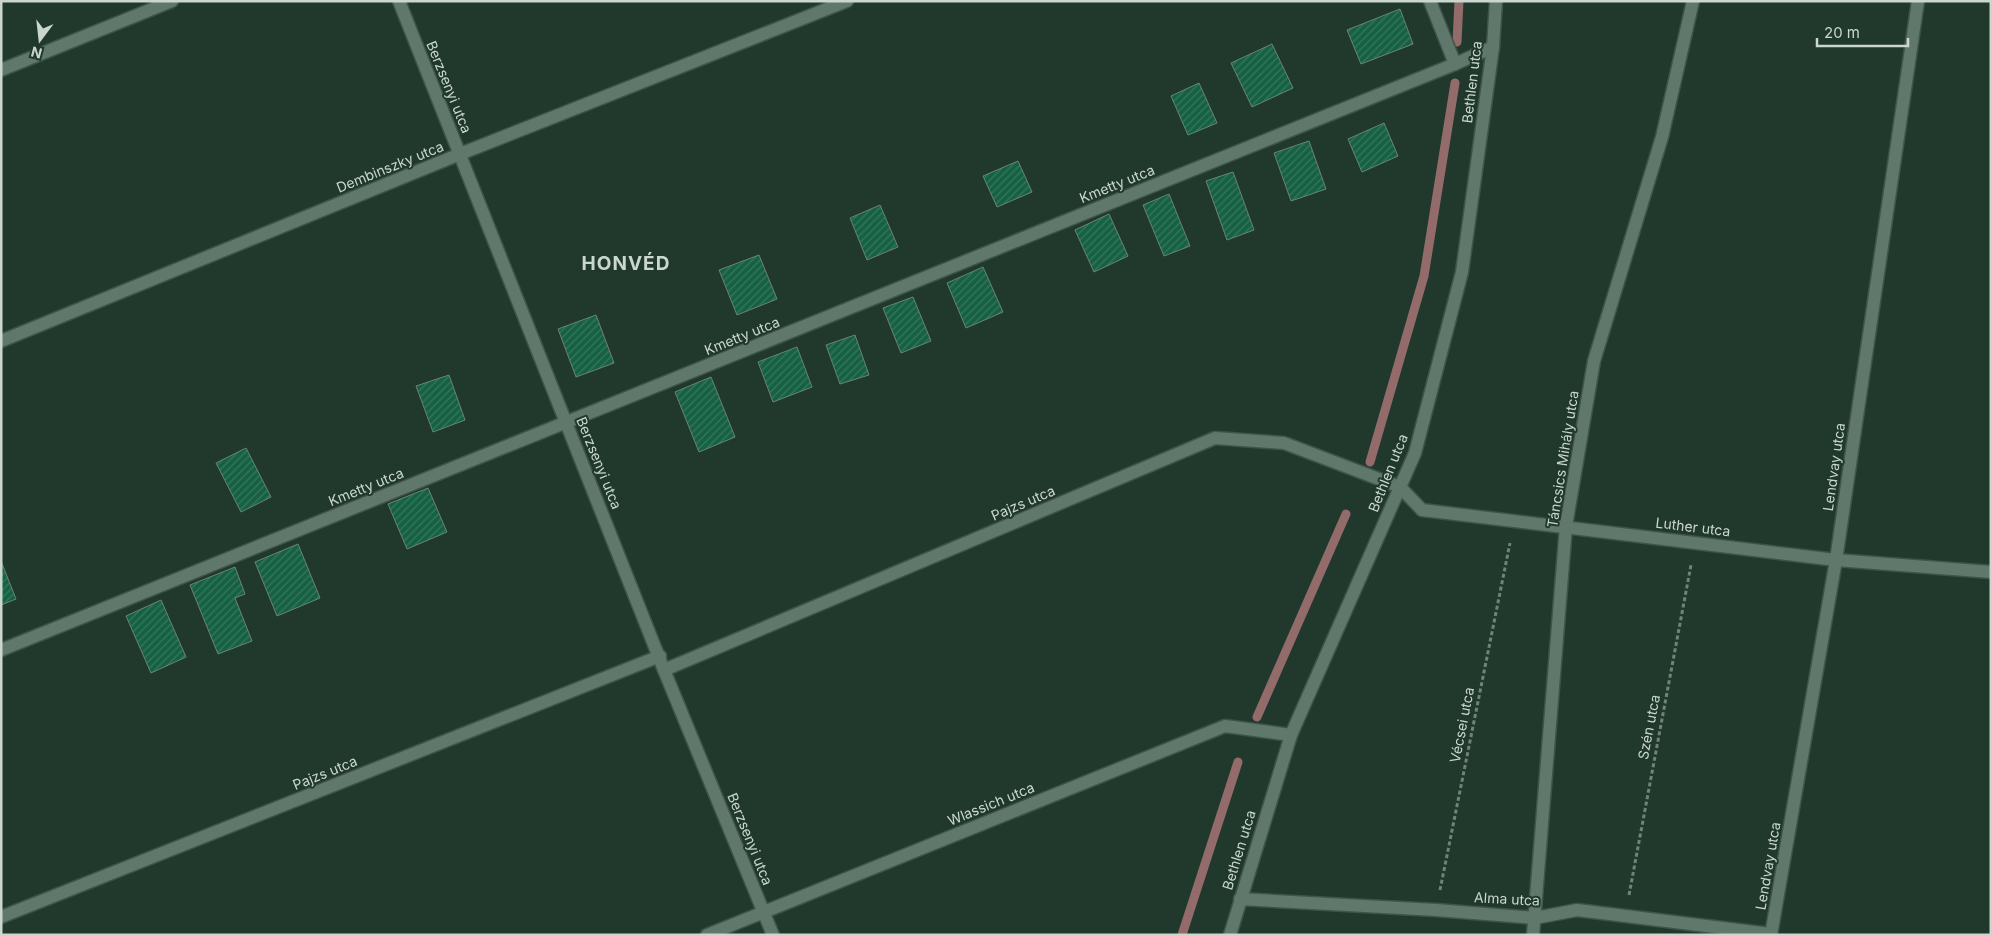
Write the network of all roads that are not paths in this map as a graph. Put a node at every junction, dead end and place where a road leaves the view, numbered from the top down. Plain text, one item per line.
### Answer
1 (172, 1) edge
2 (399, 1) edge
3 (846, 1) edge
4 (1430, 1) edge
5 (1496, 1) edge
6 (1693, 1) edge
7 (1918, 1) edge
8 (1493, 47) junction
9 (1455, 64) junction
10 (1, 70) edge
11 (460, 154) junction
12 (1, 341) edge
13 (567, 422) junction
14 (1400, 487) junction
15 (1566, 526) junction
16 (1836, 560) junction
17 (1991, 572) edge
18 (1, 650) edge
19 (660, 656) junction
20 (664, 670) junction
21 (1291, 735) junction
22 (1240, 899) junction
23 (764, 912) junction
24 (1, 917) edge
25 (1535, 918) junction
26 (1771, 934) edge
27 (707, 935) edge
28 (773, 935) edge
29 (1230, 935) edge
30 (1533, 935) edge

1 - 10 street
2 - 11 street, Berzsenyi utca
3 - 11 street, Dembinszky utca
4 - 9 street
5 - 8 street, Bethlen utca
6 - 15 street, Táncsics Mihály utca
7 - 16 street, Lendvay utca
8 - 9 street, Kmetty utca
8 - 14 street, Bethlen utca
9 - 13 street, Kmetty utca
11 - 12 street, Dembinszky utca
11 - 13 street, Berzsenyi utca
13 - 18 street, Kmetty utca
13 - 19 street, Berzsenyi utca
14 - 15 street, Luther utca
14 - 20 street, Pajzs utca
14 - 21 street, Bethlen utca
15 - 16 street, Luther utca
15 - 25 street, Táncsics Mihály utca
16 - 17 street, Luther utca
16 - 26 street, Lendvay utca
19 - 20 street, Berzsenyi utca
19 - 24 street, Pajzs utca
20 - 23 street, Berzsenyi utca
21 - 22 street, Bethlen utca
21 - 23 street, Wlassich utca
22 - 25 street, Alma utca
22 - 29 street, Bethlen utca
23 - 27 street, Wlassich utca
23 - 28 street, Berzsenyi utca
25 - 26 street, Alma utca
25 - 30 street, Táncsics Mihály utca

